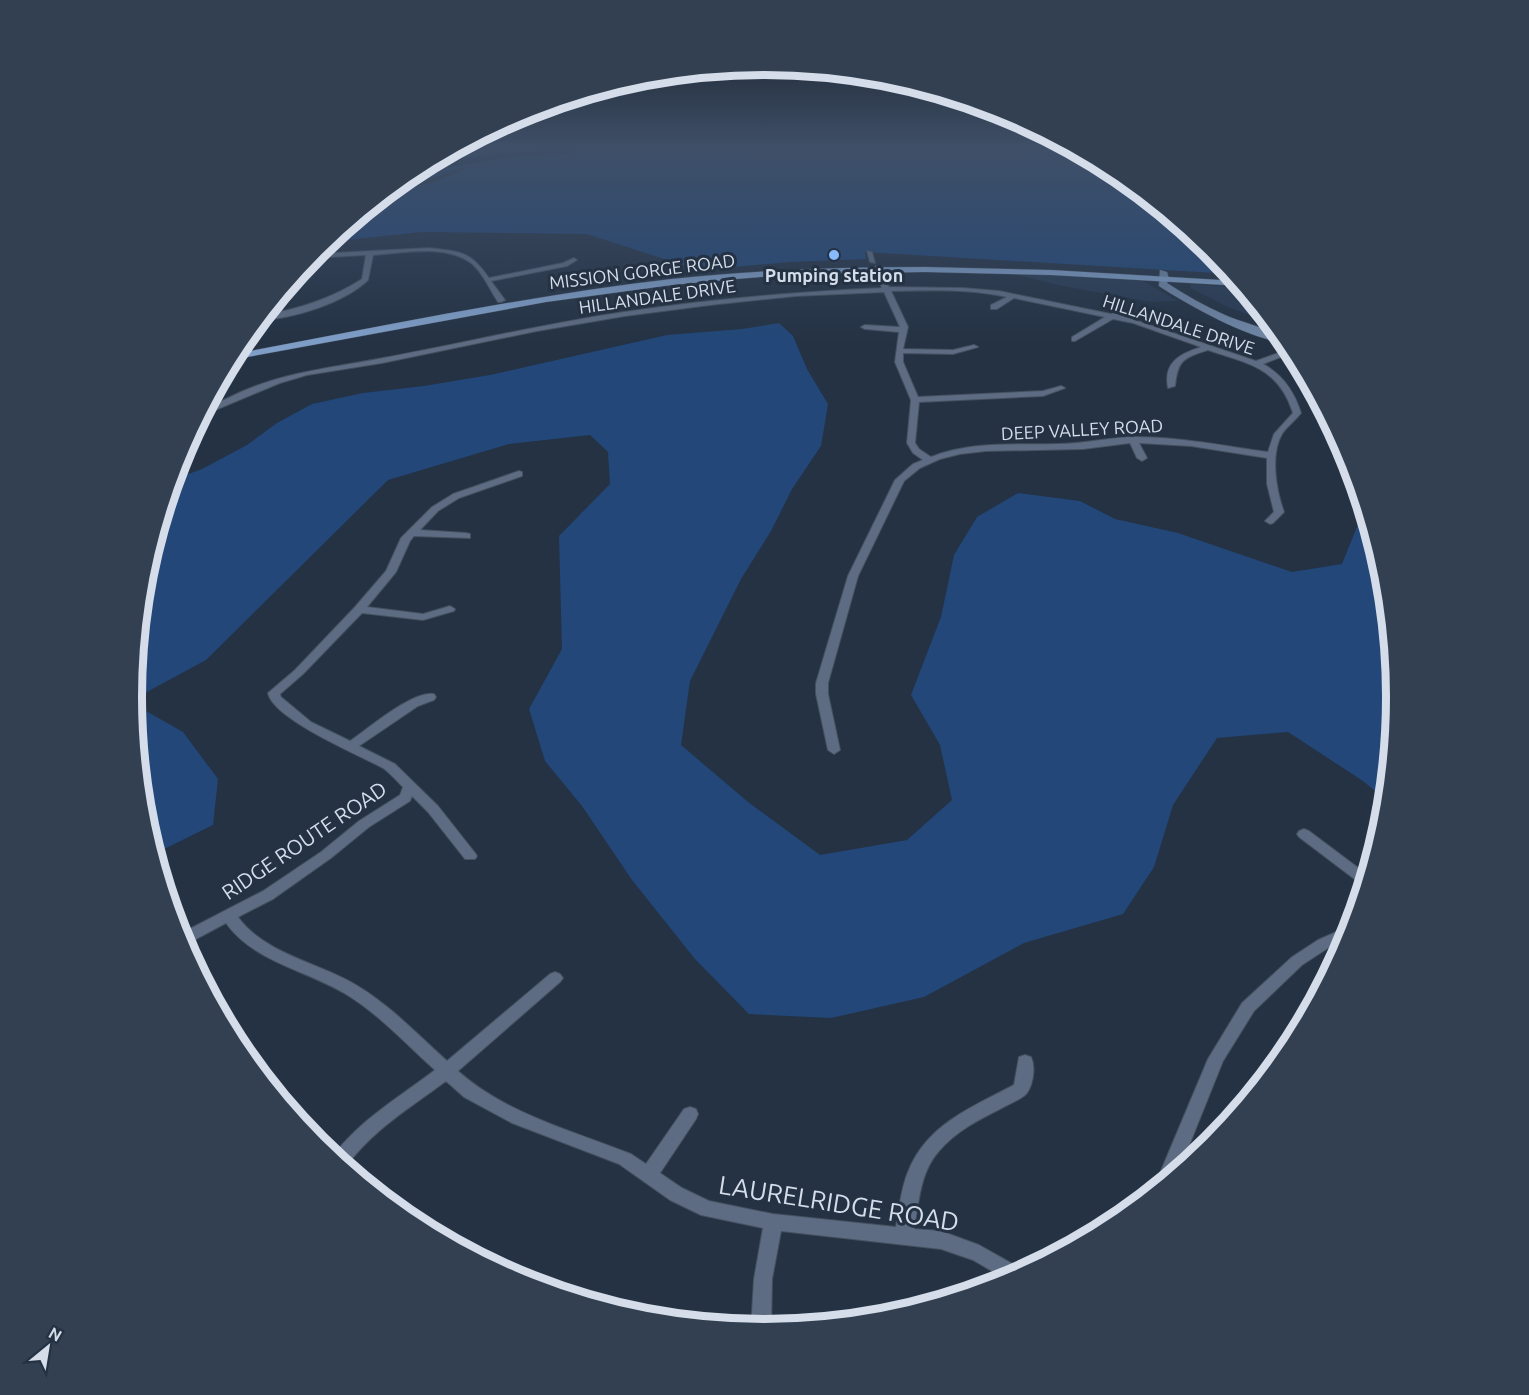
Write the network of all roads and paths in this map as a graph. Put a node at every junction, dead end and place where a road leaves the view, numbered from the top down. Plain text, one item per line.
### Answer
1 (869, 252) dead end
2 (370, 254) junction
3 (326, 256) edge
4 (574, 260) dead end
5 (874, 265) junction
6 (1164, 275) junction
7 (1223, 277) edge
8 (488, 280) junction
9 (1229, 283) edge
10 (885, 289) junction
11 (1013, 296) junction
12 (501, 300) junction
13 (994, 308) dead end
14 (274, 315) edge
15 (1113, 315) junction
16 (1262, 325) edge
17 (865, 327) dead end
18 (903, 330) junction
19 (1269, 335) edge
20 (1075, 339) dead end
21 (253, 344) edge
22 (974, 346) dead end
23 (1208, 347) junction
24 (899, 351) junction
25 (1283, 354) edge
26 (245, 355) edge
27 (1256, 364) junction
28 (1171, 386) dead end
29 (1061, 388) dead end
30 (915, 400) junction
31 (213, 408) edge
32 (1133, 440) junction
33 (1273, 456) junction
34 (1142, 458) dead end
35 (928, 459) junction
36 (519, 474) dead end
37 (1270, 521) dead end
38 (411, 533) junction
39 (466, 536) dead end
40 (359, 609) junction
41 (450, 609) dead end
42 (430, 698) dead end
43 (350, 747) junction
44 (834, 750) dead end
45 (408, 784) junction
46 (1304, 834) dead end
47 (470, 856) dead end
48 (1360, 877) edge
49 (229, 916) junction
50 (189, 936) edge
51 (1340, 936) edge
52 (555, 978) dead end
53 (1025, 1062) dead end
54 (446, 1072) junction
55 (690, 1114) dead end
56 (343, 1156) edge
57 (1170, 1170) edge
58 (649, 1175) junction
59 (773, 1222) junction
60 (903, 1235) junction
61 (1009, 1270) edge
62 (761, 1320) edge

1 - 5 street
2 - 3 street
2 - 8 street
2 - 14 street
4 - 8 street
5 - 6 main road, MISSION GORGE ROAD
5 - 10 street
5 - 12 main road, MISSION GORGE ROAD
5 - 26 main road, MISSION GORGE ROAD
6 - 7 main road, MISSION GORGE ROAD
6 - 9 main road, MISSION GORGE ROAD
6 - 16 main road
6 - 19 main road
8 - 12 street
10 - 11 street, HILLANDALE DRIVE
10 - 18 street
10 - 31 street, HILLANDALE DRIVE
11 - 13 street
11 - 15 street, HILLANDALE DRIVE
12 - 21 main road, MISSION GORGE ROAD
15 - 20 street
15 - 23 street, HILLANDALE DRIVE
17 - 18 street
18 - 24 street
22 - 24 street
23 - 27 street, HILLANDALE DRIVE
23 - 28 street
24 - 30 street
25 - 27 street
27 - 33 street, HILLANDALE DRIVE
29 - 30 street
30 - 35 street
32 - 33 street, DEEP VALLEY ROAD
32 - 34 street
32 - 35 street, DEEP VALLEY ROAD
33 - 37 street, HILLANDALE DRIVE
35 - 44 street
36 - 38 street
38 - 39 street
38 - 40 street
40 - 41 street
40 - 43 street
42 - 43 street
43 - 45 street
45 - 47 street
45 - 49 street, RIDGE ROUTE ROAD
46 - 48 street
49 - 50 street, RIDGE ROUTE ROAD
49 - 54 street, LAURELRIDGE ROAD
51 - 57 street
52 - 54 street
53 - 60 street
54 - 56 street
54 - 58 street, LAURELRIDGE ROAD
55 - 58 street
58 - 59 street, LAURELRIDGE ROAD
59 - 60 street, LAURELRIDGE ROAD
59 - 62 street
60 - 61 street, LAURELRIDGE ROAD

